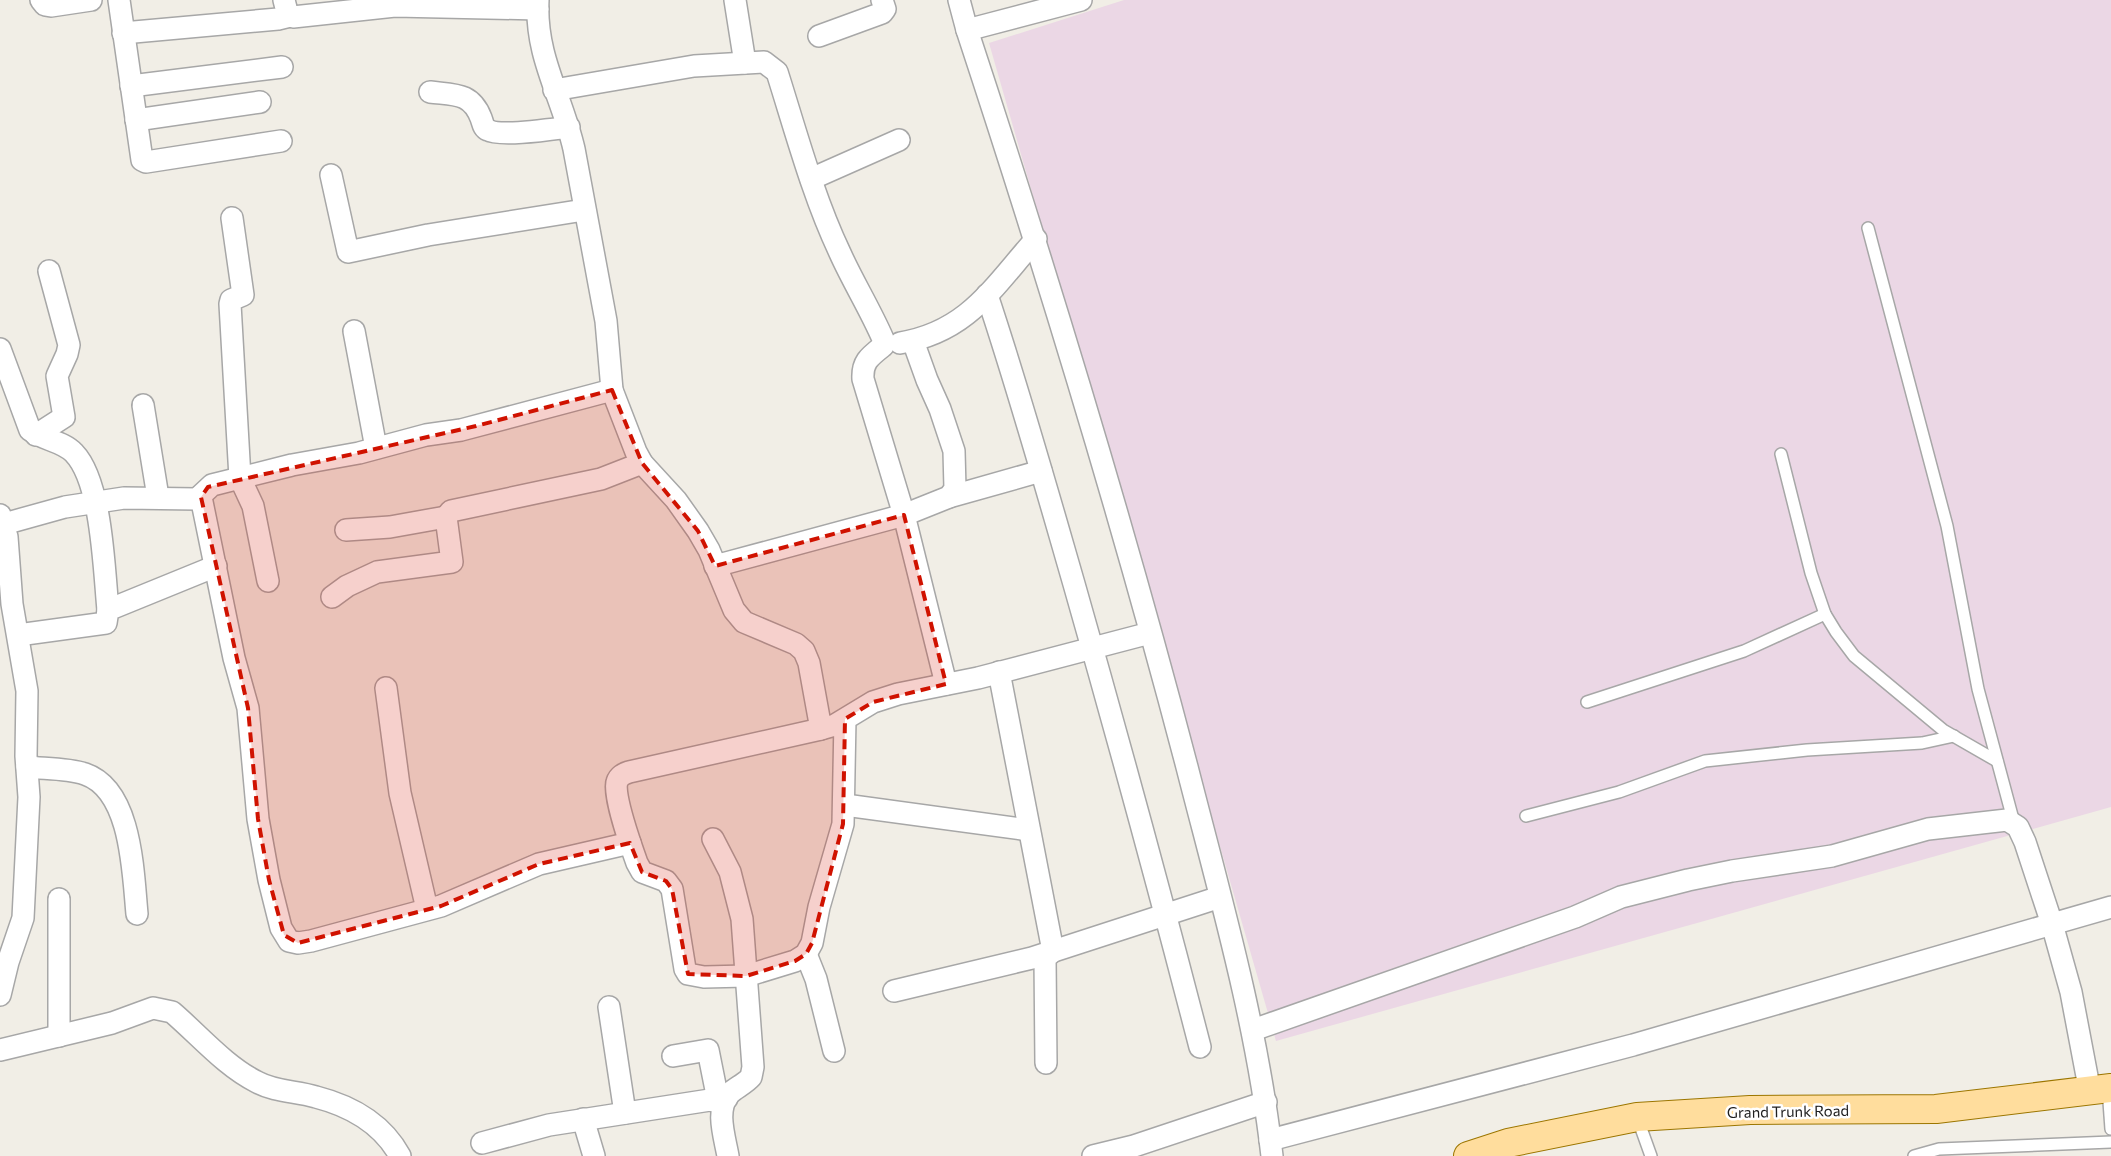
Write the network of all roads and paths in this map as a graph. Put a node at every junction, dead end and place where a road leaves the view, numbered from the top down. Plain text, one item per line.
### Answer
1 (41, 0) edge
2 (91, 0) edge
3 (118, 0) edge
4 (735, 0) edge
5 (882, 0) edge
6 (959, 0) edge
7 (1081, 0) edge
8 (538, 4) edge
9 (287, 8) edge
10 (967, 30) junction
11 (123, 33) junction
12 (819, 36) dead end
13 (746, 62) junction
14 (282, 67) dead end
15 (131, 86) junction
16 (554, 90) junction
17 (430, 92) dead end
18 (260, 102) dead end
19 (136, 120) junction
20 (568, 127) junction
21 (899, 140) dead end
22 (281, 141) dead end
23 (331, 176) dead end
24 (811, 179) junction
25 (584, 210) junction
26 (232, 218) dead end
27 (1868, 228) dead end
28 (1036, 239) junction
29 (48, 271) dead end
30 (987, 295) junction
31 (354, 331) dead end
32 (913, 341) junction
33 (882, 346) junction
34 (0, 349) edge
35 (612, 390) junction
36 (143, 404) dead end
37 (36, 434) junction
38 (376, 448) junction
39 (1780, 454) dead end
40 (642, 463) junction
41 (1041, 471) junction
42 (240, 478) junction
43 (158, 497) junction
44 (201, 497) junction
45 (949, 497) junction
46 (96, 502) junction
47 (904, 515) junction
48 (446, 517) junction
49 (2, 520) edge
50 (346, 530) dead end
51 (216, 566) junction
52 (715, 566) junction
53 (268, 581) dead end
54 (332, 597) dead end
55 (108, 610) junction
56 (1825, 614) junction
57 (1150, 633) junction
58 (18, 635) junction
59 (1092, 648) junction
60 (999, 672) junction
61 (946, 684) junction
62 (386, 688) dead end
63 (1587, 702) dead end
64 (845, 719) junction
65 (820, 729) junction
66 (1954, 736) junction
67 (1997, 761) junction
68 (27, 767) junction
69 (845, 805) junction
70 (1526, 816) dead end
71 (2014, 823) junction
72 (1029, 830) junction
73 (713, 839) dead end
74 (630, 843) junction
75 (1220, 897) junction
76 (60, 899) dead end
77 (2111, 907) edge
78 (427, 909) junction
79 (137, 914) dead end
80 (1166, 915) junction
81 (2052, 924) junction
82 (1053, 951) junction
83 (806, 954) junction
84 (746, 976) junction
85 (894, 991) dead end
86 (0, 996) edge
87 (609, 1008) dead end
88 (1253, 1030) junction
89 (58, 1036) junction
90 (1200, 1047) dead end
91 (0, 1050) edge
92 (834, 1051) dead end
93 (673, 1056) dead end
94 (1046, 1063) dead end
95 (2103, 1089) edge
96 (725, 1101) junction
97 (1266, 1102) junction
98 (625, 1113) junction
99 (1637, 1117) junction
100 (583, 1119) junction
101 (2111, 1129) edge
102 (2111, 1142) edge
103 (482, 1143) dead end
104 (1271, 1148) edge
105 (1974, 1151) edge
106 (400, 1156) edge
107 (594, 1156) edge
108 (728, 1156) edge
109 (1093, 1156) edge
110 (1468, 1156) edge
111 (1651, 1156) edge
112 (1914, 1156) edge

1 - 2 street
3 - 11 street
4 - 13 street
5 - 12 street
6 - 10 street
7 - 10 street
8 - 9 street
8 - 16 street
9 - 11 street
10 - 28 street
11 - 15 street
13 - 16 street
13 - 24 street
14 - 15 street
15 - 19 street
16 - 20 street
17 - 20 street
18 - 19 street
19 - 22 street
20 - 25 street
21 - 24 street
23 - 25 street
24 - 33 street
25 - 35 street
26 - 42 street
27 - 67 lane
28 - 30 street
28 - 57 street
29 - 37 street
30 - 32 street
30 - 41 street
31 - 38 street
32 - 33 street
32 - 45 street
33 - 47 street
34 - 37 street
35 - 38 street
35 - 40 street
36 - 43 street
37 - 46 street
38 - 42 street
39 - 56 lane
40 - 48 street
40 - 52 street
41 - 45 street
41 - 59 street
42 - 44 street
42 - 53 street
43 - 44 street
43 - 46 street
44 - 51 street
45 - 47 street
46 - 49 street
46 - 55 street
47 - 52 street
47 - 61 street
48 - 50 street
48 - 54 street
49 - 58 street
51 - 55 street
51 - 78 street
52 - 65 street
55 - 58 street
56 - 63 lane
56 - 66 lane
57 - 59 street
57 - 75 street
58 - 68 street
59 - 60 street
59 - 80 street
60 - 61 street
60 - 72 street
61 - 64 street
62 - 78 street
64 - 65 street
64 - 69 street
65 - 74 street
66 - 67 lane
66 - 70 lane
67 - 71 lane
68 - 79 street
68 - 86 street
69 - 72 street
69 - 83 street
71 - 81 street
71 - 88 street
72 - 82 street
73 - 84 street
74 - 78 street
74 - 84 street
75 - 80 street
75 - 88 street
76 - 89 street
77 - 81 street
80 - 82 street
80 - 90 street
81 - 95 street
81 - 104 street
82 - 85 street
82 - 94 street
83 - 84 street
83 - 92 street
84 - 96 street
87 - 98 street
88 - 97 street
89 - 91 street
89 - 106 street
93 - 96 street
95 - 99 main road, Grand Trunk Road
95 - 101 lane
96 - 98 street
96 - 108 street
97 - 104 street
97 - 109 street
98 - 100 street
99 - 110 main road, Grand Trunk Road
99 - 111 lane
100 - 103 street
100 - 107 street
102 - 105 lane
105 - 112 lane

